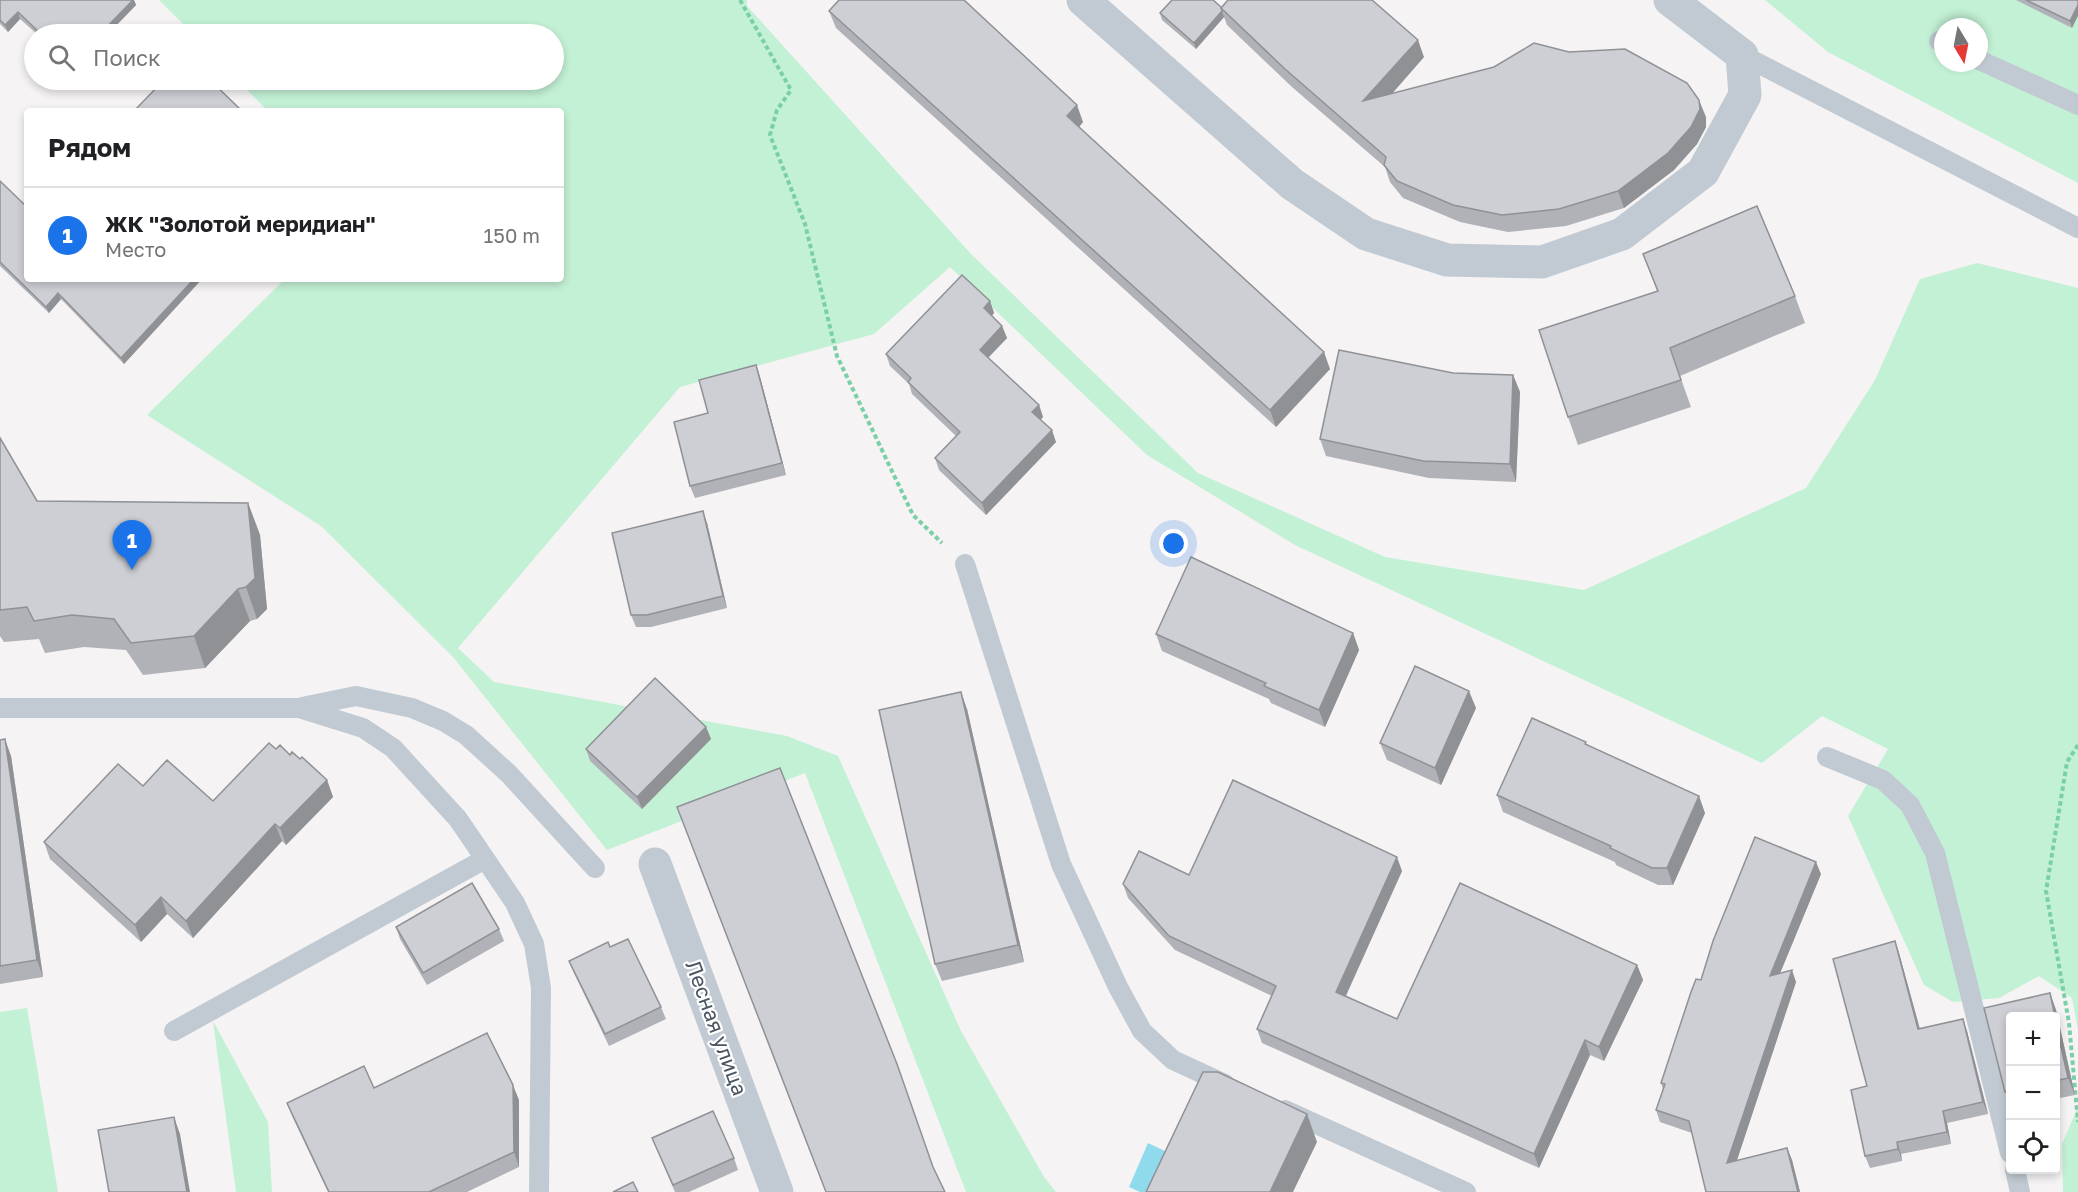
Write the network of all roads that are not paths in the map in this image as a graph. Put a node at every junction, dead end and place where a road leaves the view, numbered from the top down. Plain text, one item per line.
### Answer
1 (1083, 0) edge
2 (1670, 0) edge
3 (1742, 54) junction
4 (1988, 64) edge
5 (2078, 105) edge
6 (2078, 228) edge
7 (965, 564) road end
8 (0, 708) edge
9 (299, 708) junction
10 (1827, 757) dead end
11 (485, 859) junction
12 (655, 864) dead end
13 (595, 868) dead end
14 (174, 1031) dead end
15 (1246, 1093) edge
16 (1267, 1102) edge
17 (2006, 1137) edge
18 (2016, 1174) edge
19 (539, 1192) edge
20 (777, 1192) edge
21 (1466, 1192) edge
22 (2020, 1192) edge

1 - 3 street
2 - 3 street
3 - 6 lane
4 - 5 lane
7 - 15 lane
8 - 9 lane
9 - 11 lane
9 - 13 lane
10 - 17 lane
11 - 14 lane
11 - 19 lane
12 - 20 street, Лесная улица
16 - 21 lane
18 - 22 lane

